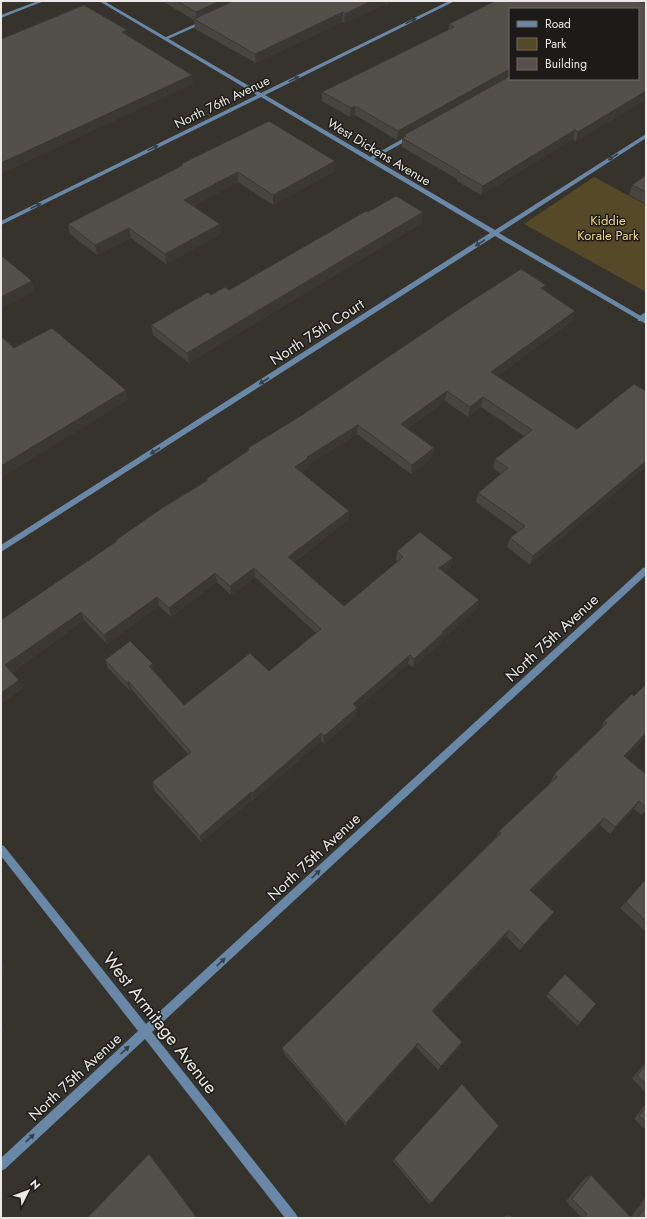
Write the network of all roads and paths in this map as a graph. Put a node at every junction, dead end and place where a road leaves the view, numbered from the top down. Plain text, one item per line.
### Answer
1 (42, 1) edge
2 (101, 1) edge
3 (453, 1) edge
4 (1, 17) edge
5 (211, 18) edge
6 (166, 38) junction
7 (262, 95) junction
8 (417, 132) edge
9 (646, 136) edge
10 (370, 159) junction
11 (1, 223) edge
12 (495, 233) junction
13 (646, 314) edge
14 (640, 319) junction
15 (646, 322) edge
16 (1, 549) edge
17 (646, 570) edge
18 (1, 849) edge
19 (145, 1031) junction
20 (1, 1165) edge
21 (292, 1218) edge

1 - 4 street
2 - 6 street, West Dickens Avenue
7 -> 3 street, North 76th Avenue
5 - 6 street
6 - 7 street, West Dickens Avenue
7 - 10 street, West Dickens Avenue
11 -> 7 street, North 76th Avenue
8 - 10 street
9 -> 12 street, North 75th Court
10 - 12 street, West Dickens Avenue
12 - 14 street, West Dickens Avenue
12 -> 16 street, North 75th Court
13 - 14 street
14 - 15 street, West Dickens Avenue
19 -> 17 street, North 75th Avenue
18 - 19 street, West Armitage Avenue
20 -> 19 street, North 75th Avenue
19 - 21 street, West Armitage Avenue

